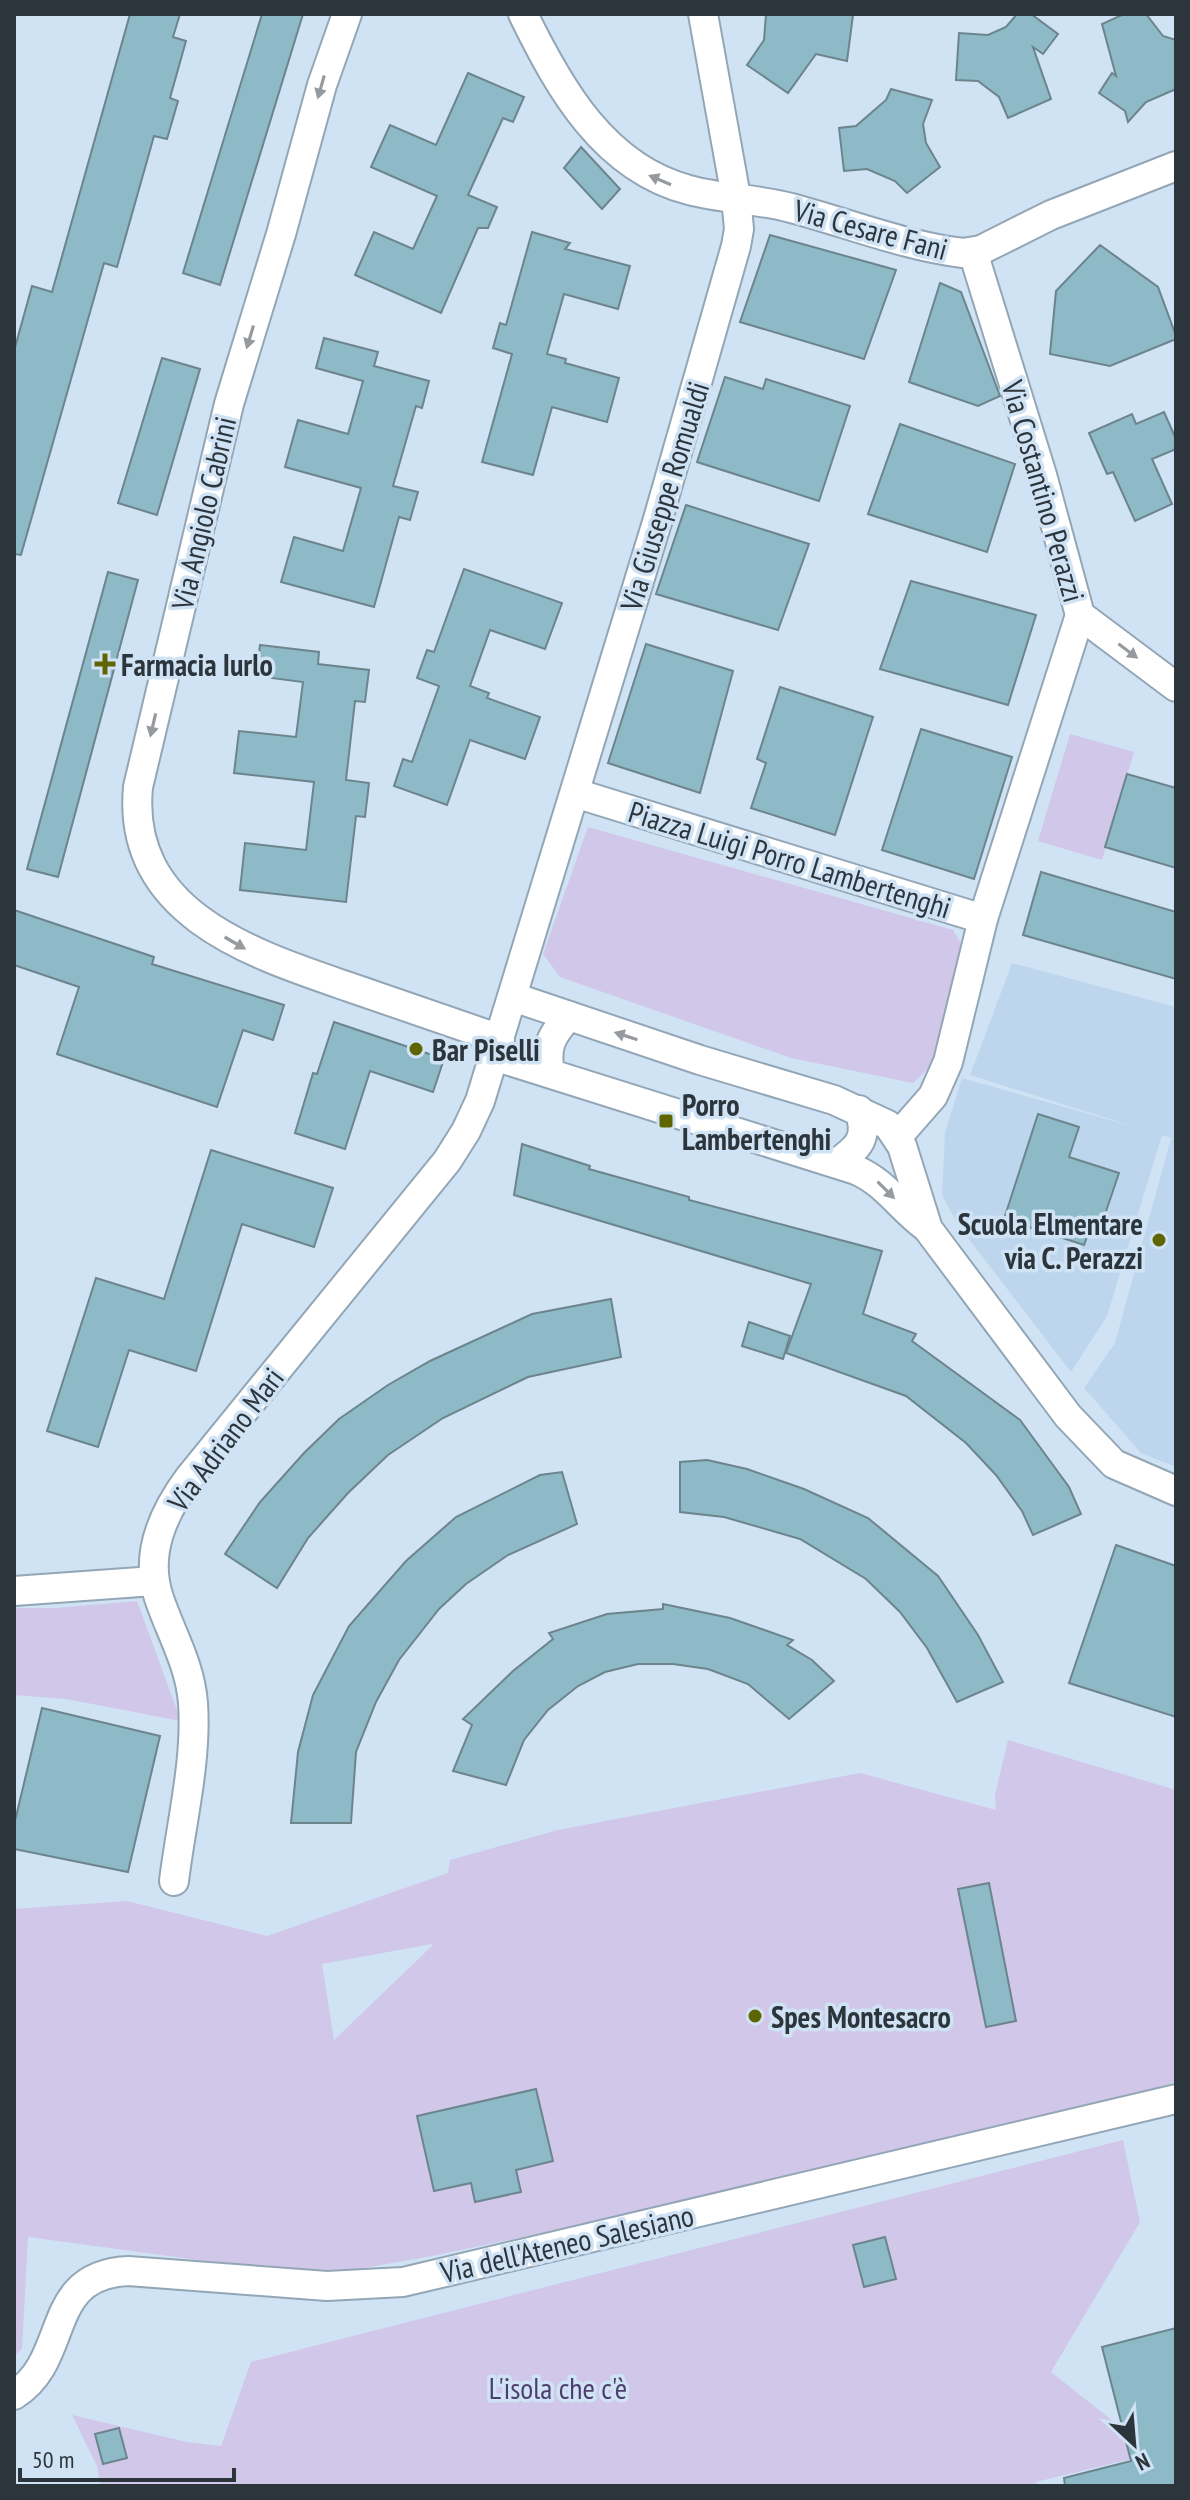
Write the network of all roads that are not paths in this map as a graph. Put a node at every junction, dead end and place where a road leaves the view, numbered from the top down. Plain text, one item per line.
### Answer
1 (347, 14) edge
2 (523, 14) edge
3 (703, 14) edge
4 (1176, 166) edge
5 (736, 197) junction
6 (973, 252) junction
7 (1080, 615) junction
8 (1176, 687) edge
9 (575, 793) junction
10 (983, 919) junction
11 (513, 997) junction
12 (569, 1016) junction
13 (497, 1047) junction
14 (550, 1073) junction
15 (859, 1110) junction
16 (898, 1136) junction
17 (837, 1163) junction
18 (928, 1229) junction
19 (1176, 1491) edge
20 (154, 1581) junction
21 (14, 1591) edge
22 (174, 1881) dead end
23 (1176, 2099) edge
24 (14, 2395) edge

1 -> 13 street, Via Angiolo Cabrini
5 -> 2 street
3 - 5 street
4 - 6 street, Via Cesare Fani
5 - 6 street, Via Cesare Fani
5 - 9 street, Via Giuseppe Romualdi
6 - 7 street, Via Costantino Perazzi
7 -> 8 street, Via Costantino Perazzi
7 - 10 street
9 - 10 street, Piazza Luigi Porro Lambertenghi
9 - 11 street
10 - 16 street, Piazza Luigi Porro Lambertenghi
11 - 12 street
11 - 13 street
12 - 14 street
15 -> 12 street
13 - 14 street
13 - 20 street, Via Adriano Mari
14 - 17 street
15 - 16 street
15 - 17 street
16 - 18 street
17 -> 18 street
18 - 19 street
20 - 21 street
20 - 22 street, Via Adriano Mari
23 - 24 street, Via dell'Ateneo Salesiano

